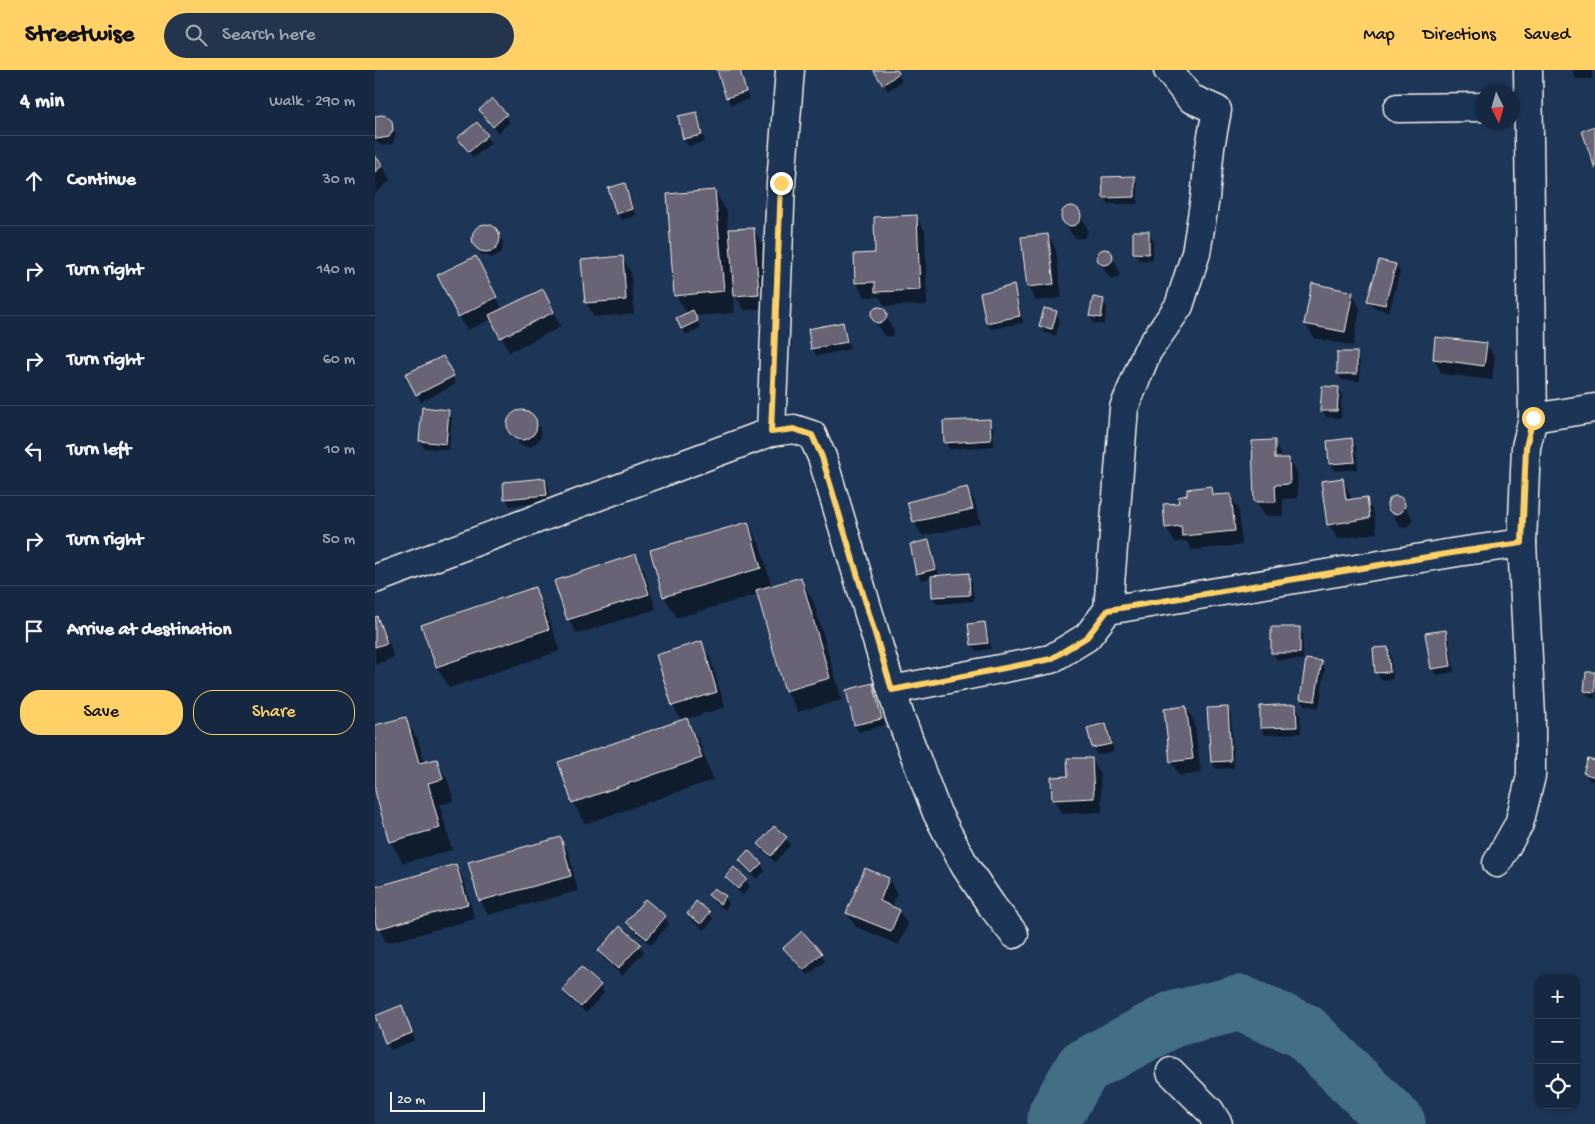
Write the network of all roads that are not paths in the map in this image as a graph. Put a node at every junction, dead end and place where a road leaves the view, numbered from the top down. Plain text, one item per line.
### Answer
1 (790, 70) edge
2 (1168, 70) edge
3 (1528, 70) edge
4 (1520, 106) edge
5 (1475, 107) edge
6 (1398, 108) dead end
7 (1595, 408) edge
8 (1533, 418) junction
9 (771, 432) junction
10 (1522, 543) junction
11 (375, 579) edge
12 (1108, 610) junction
13 (892, 690) junction
14 (1497, 863) dead end
15 (1013, 934) dead end
16 (1171, 1072) dead end
17 (1218, 1124) edge

1 - 9 street
2 - 12 street
3 - 4 street
4 - 8 street
5 - 6 street
7 - 8 street
8 - 10 street
9 - 11 street
9 - 13 street
10 - 12 street
10 - 14 street
12 - 13 street
13 - 15 street
16 - 17 street

